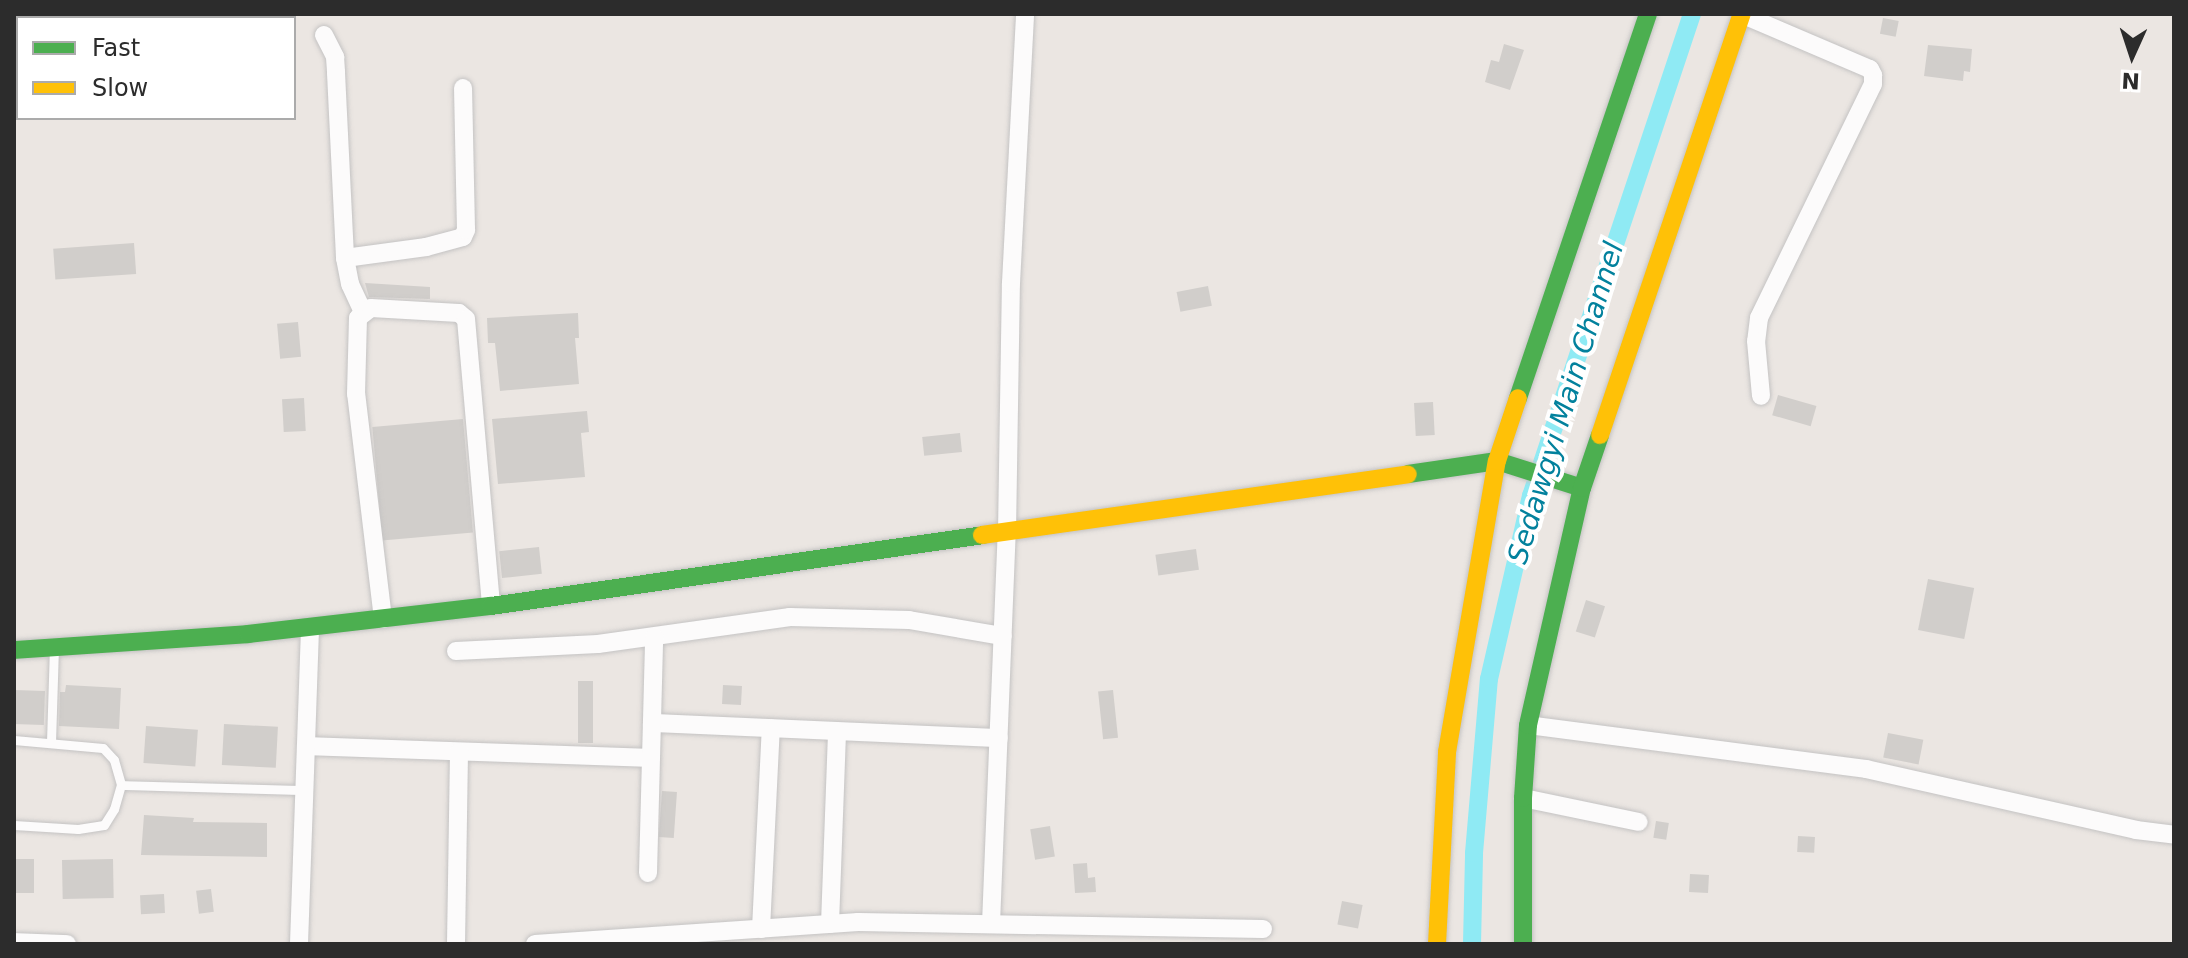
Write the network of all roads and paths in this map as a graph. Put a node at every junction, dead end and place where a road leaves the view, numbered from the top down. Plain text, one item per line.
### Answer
1 (1025, 14) edge
2 (1648, 14) edge
3 (1742, 14) edge
4 (324, 35) dead end
5 (463, 88) dead end
6 (345, 258) junction
7 (363, 312) junction
8 (1761, 396) dead end
9 (1497, 461) junction
10 (1582, 488) junction
11 (1007, 533) junction
12 (491, 606) junction
13 (383, 619) junction
14 (310, 627) junction
15 (1003, 636) junction
16 (654, 637) junction
17 (54, 648) junction
18 (14, 650) edge
19 (456, 651) dead end
20 (652, 723) junction
21 (1528, 725) junction
22 (771, 728) junction
23 (837, 731) junction
24 (999, 738) junction
25 (14, 740) edge
26 (51, 742) junction
27 (306, 746) junction
28 (459, 752) junction
29 (651, 758) junction
30 (121, 785) junction
31 (304, 790) junction
32 (1523, 798) junction
33 (1639, 822) dead end
34 (14, 825) edge
35 (2174, 835) edge
36 (648, 873) dead end
37 (830, 924) junction
38 (991, 924) junction
39 (761, 929) junction
40 (1263, 929) dead end
41 (14, 942) edge
42 (67, 944) edge
43 (299, 944) edge
44 (456, 944) edge
45 (535, 944) edge
46 (546, 944) edge
47 (1437, 944) edge
48 (1523, 944) edge

1 - 11 street
2 - 9 street
3 - 8 street
3 - 10 street
4 - 6 street
5 - 6 street
6 - 7 street
7 - 12 street
7 - 13 street
9 - 10 street
9 - 11 street
9 - 47 street
10 - 21 street
11 - 12 street
11 - 15 street
12 - 13 street
13 - 14 street
14 - 17 street
14 - 27 street
15 - 16 street
15 - 24 street
16 - 19 street
16 - 20 street
17 - 18 street
17 - 26 lane
20 - 22 street
20 - 29 street
21 - 32 street
21 - 35 street
22 - 23 street
22 - 39 street
23 - 24 street
23 - 37 street
24 - 38 street
25 - 26 lane
26 - 30 lane
27 - 28 street
27 - 31 street
28 - 29 street
28 - 44 street
29 - 36 street
30 - 31 lane
30 - 34 lane
31 - 43 street
32 - 33 street
32 - 48 street
37 - 38 street
37 - 39 street
38 - 40 street
39 - 46 street
41 - 42 street
45 - 46 street

